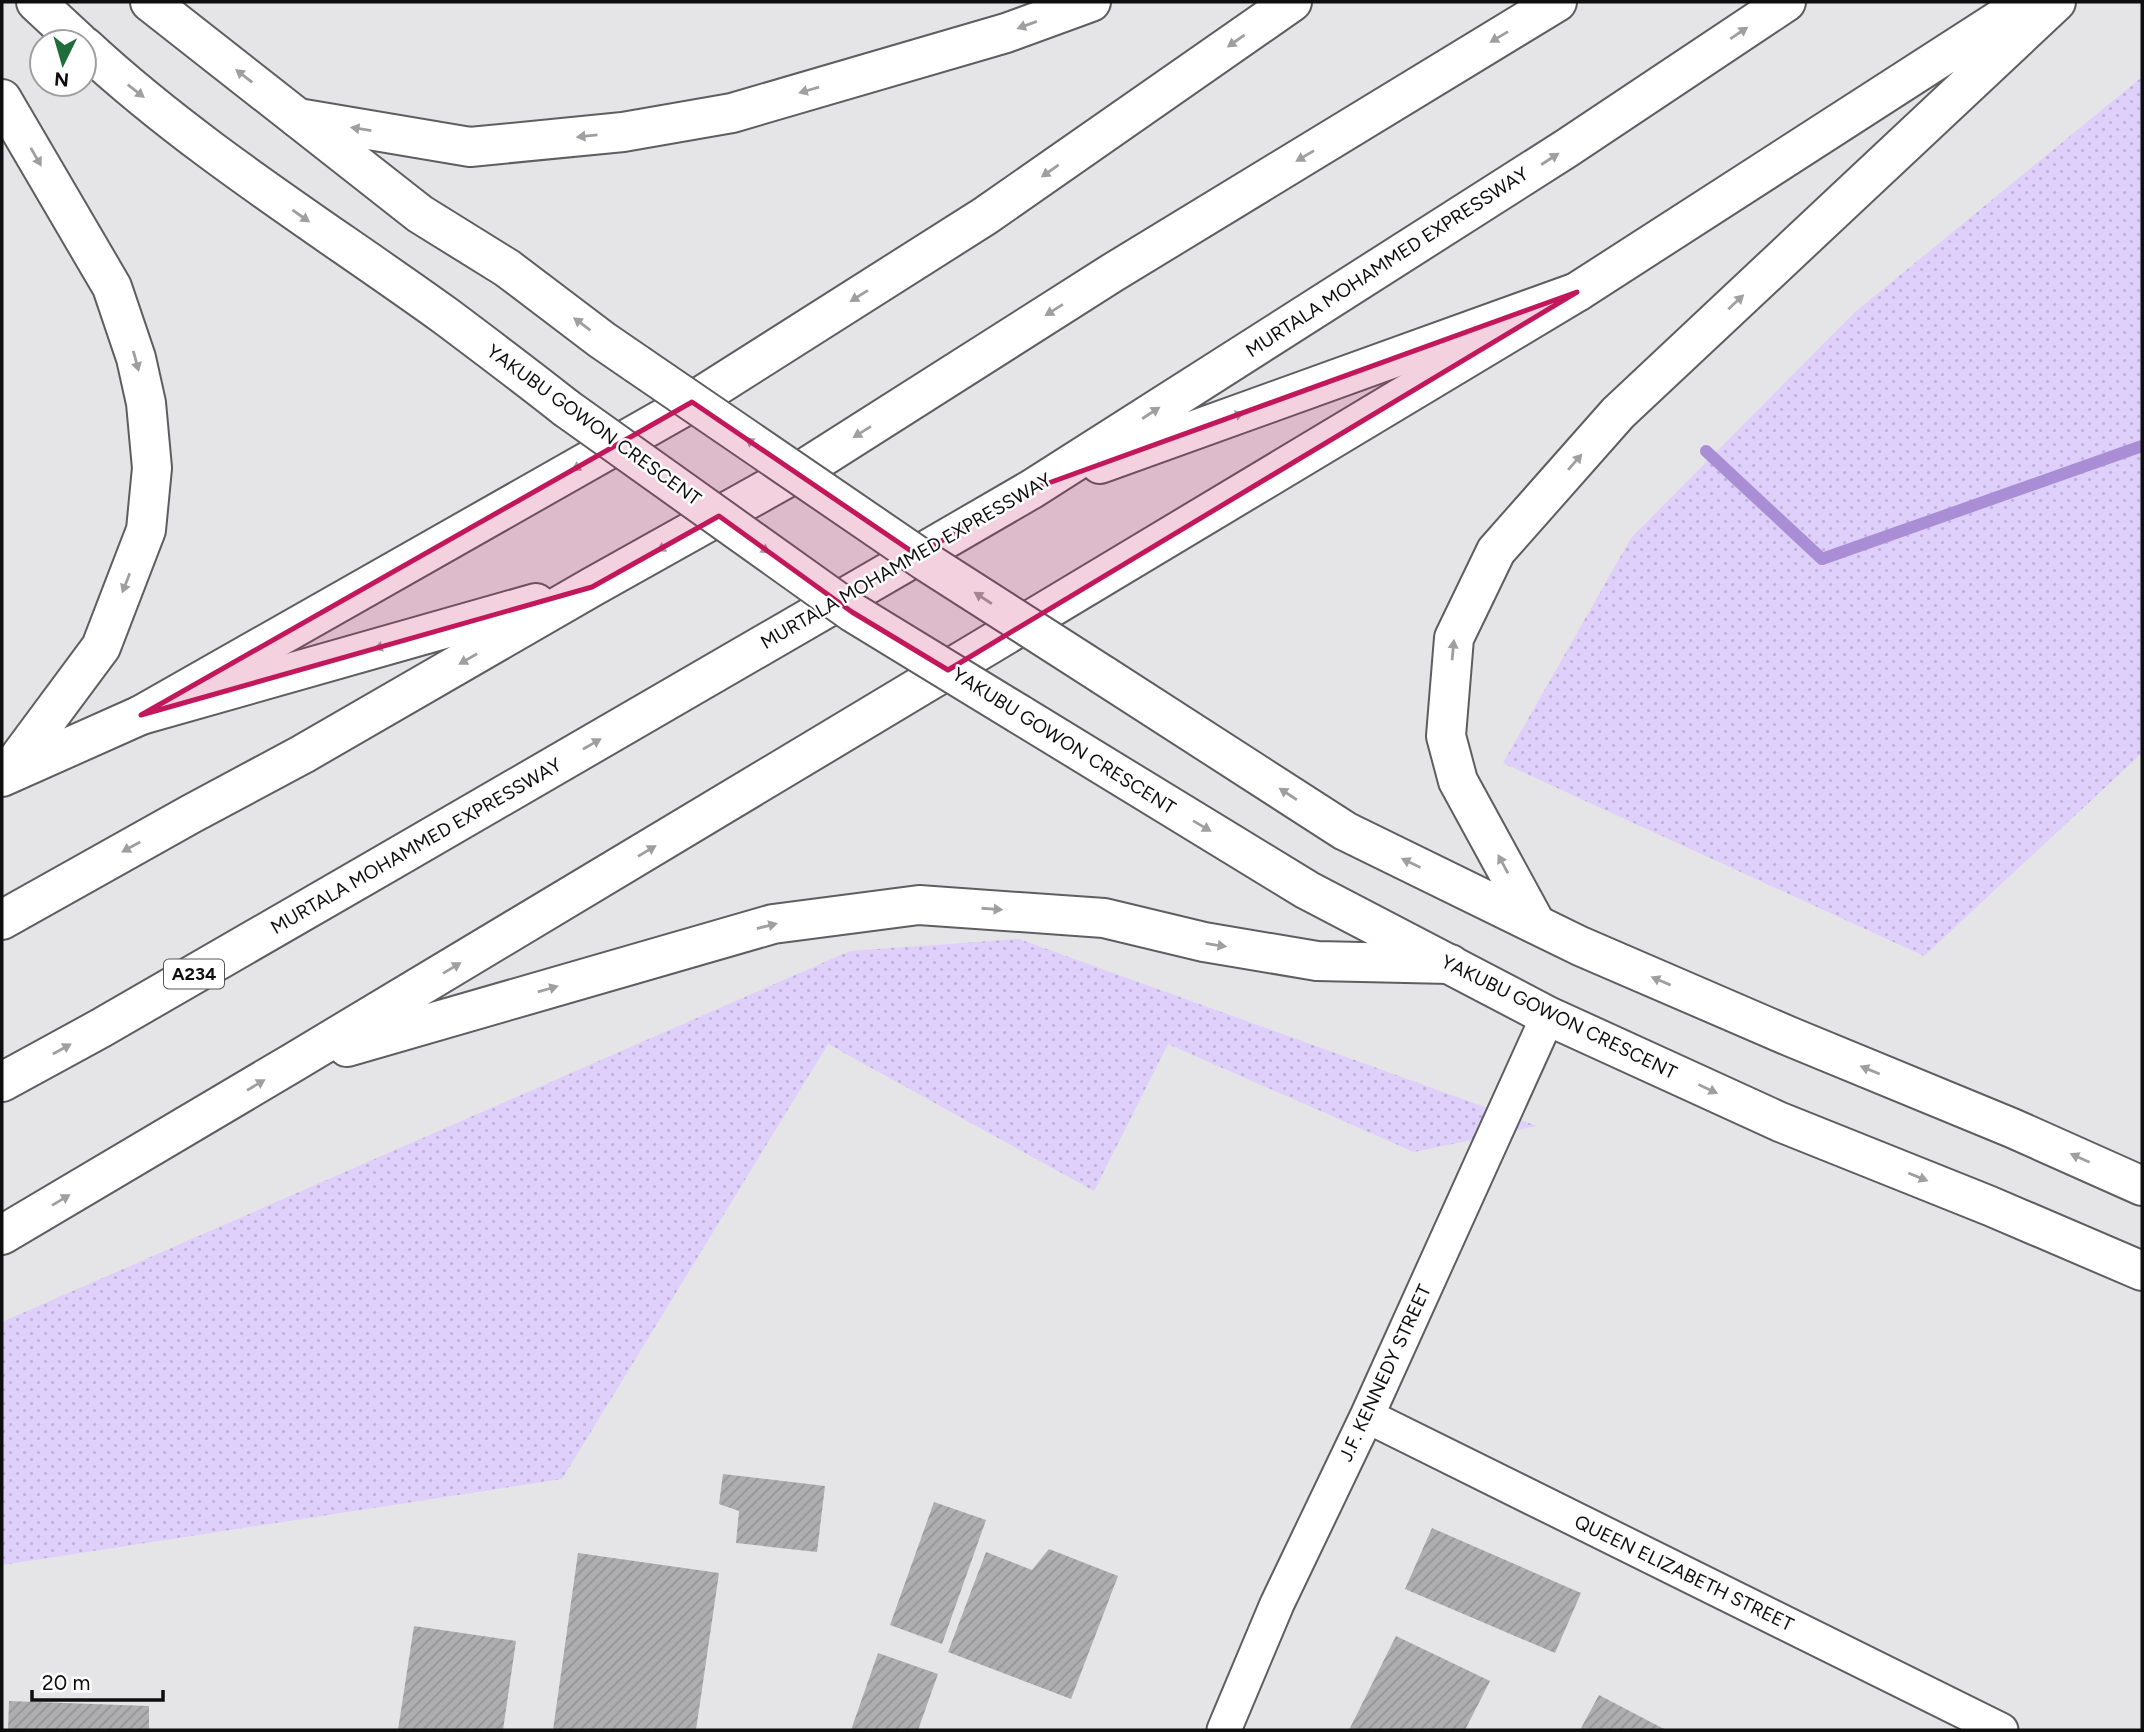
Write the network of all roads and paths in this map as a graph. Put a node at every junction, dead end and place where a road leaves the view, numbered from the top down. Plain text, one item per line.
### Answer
1 (36, 2) edge
2 (150, 2) edge
3 (1091, 2) edge
4 (1292, 2) edge
5 (1557, 2) edge
6 (1786, 2) edge
7 (2027, 2) edge
8 (2056, 2) edge
9 (64, 28) edge
10 (98, 59) edge
11 (2, 99) edge
12 (298, 118) junction
13 (1577, 292) junction
14 (1032, 489) junction
15 (592, 587) junction
16 (141, 715) junction
17 (4, 775) edge
18 (2, 920) edge
19 (1536, 924) junction
20 (1450, 964) junction
21 (1548, 1016) junction
22 (294, 1062) junction
23 (2, 1082) edge
24 (2142, 1186) edge
25 (2, 1235) edge
26 (2142, 1271) edge
27 (1367, 1416) junction
28 (1224, 1730) edge
29 (2001, 1730) edge

1 - 9 main road
12 -> 2 main road
3 -> 12 main road
4 -> 16 main road
5 -> 15 main road
14 -> 6 main road, MURTALA MOHAMMED EXPRESSWAY
7 - 13 main road
19 -> 8 main road
10 -> 20 main road, YAKUBU GOWON CRESCENT, bridge
11 -> 17 main road
19 -> 12 main road, bridge
14 -> 13 main road
22 -> 13 main road
23 -> 14 main road, MURTALA MOHAMMED EXPRESSWAY / A234
15 -> 16 main road
15 -> 18 main road
16 - 17 main road
24 -> 19 main road
20 - 21 main road, YAKUBU GOWON CRESCENT
22 -> 20 main road
21 -> 26 main road, YAKUBU GOWON CRESCENT
21 - 27 street, J.F. KENNEDY STREET
25 -> 22 main road
27 - 28 street, J.F. KENNEDY STREET
27 - 29 street, QUEEN ELIZABETH STREET

